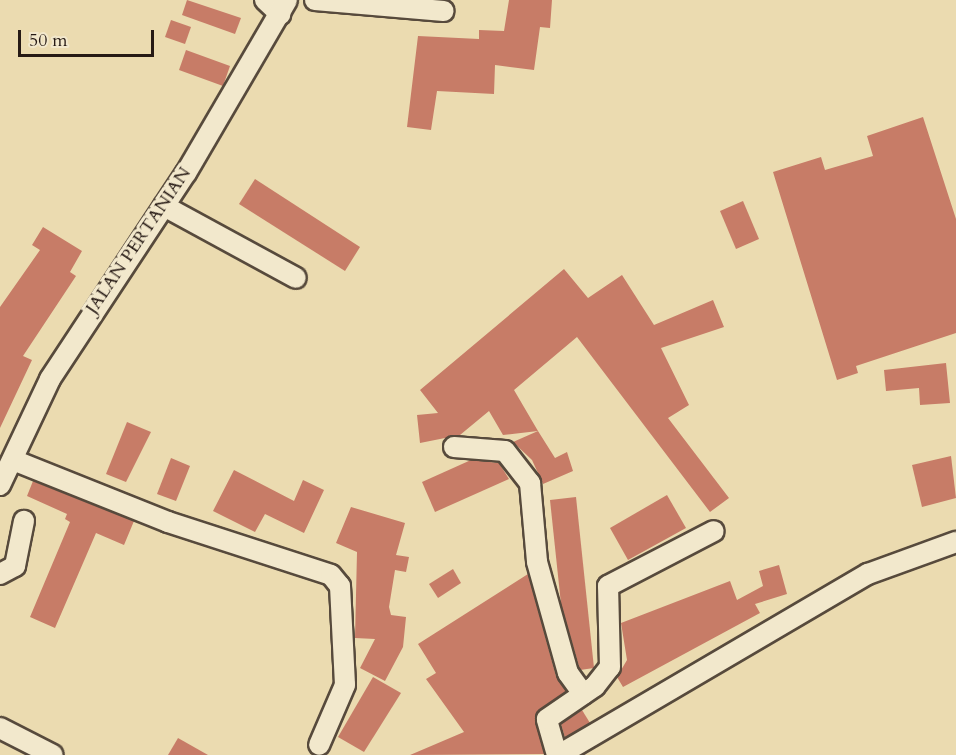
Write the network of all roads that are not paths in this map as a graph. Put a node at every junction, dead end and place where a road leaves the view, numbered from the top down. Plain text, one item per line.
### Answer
1 (265, 0) edge
2 (315, 0) edge
3 (284, 7) edge
4 (444, 11) dead end
5 (164, 206) junction
6 (296, 278) dead end
7 (454, 447) dead end
8 (13, 460) junction
9 (0, 485) edge
10 (24, 521) dead end
11 (714, 531) dead end
12 (956, 542) edge
13 (0, 574) edge
14 (583, 694) junction
15 (0, 729) edge
16 (319, 745) dead end
17 (52, 755) edge
18 (558, 755) edge

1 - 3 street
2 - 4 street
3 - 5 street, JALAN PERTANIAN
5 - 6 street
5 - 8 street, JALAN PERTANIAN
7 - 14 street
8 - 9 street, JALAN PERTANIAN
8 - 16 street
10 - 13 street
11 - 14 street
12 - 18 street
14 - 18 street
15 - 17 street

